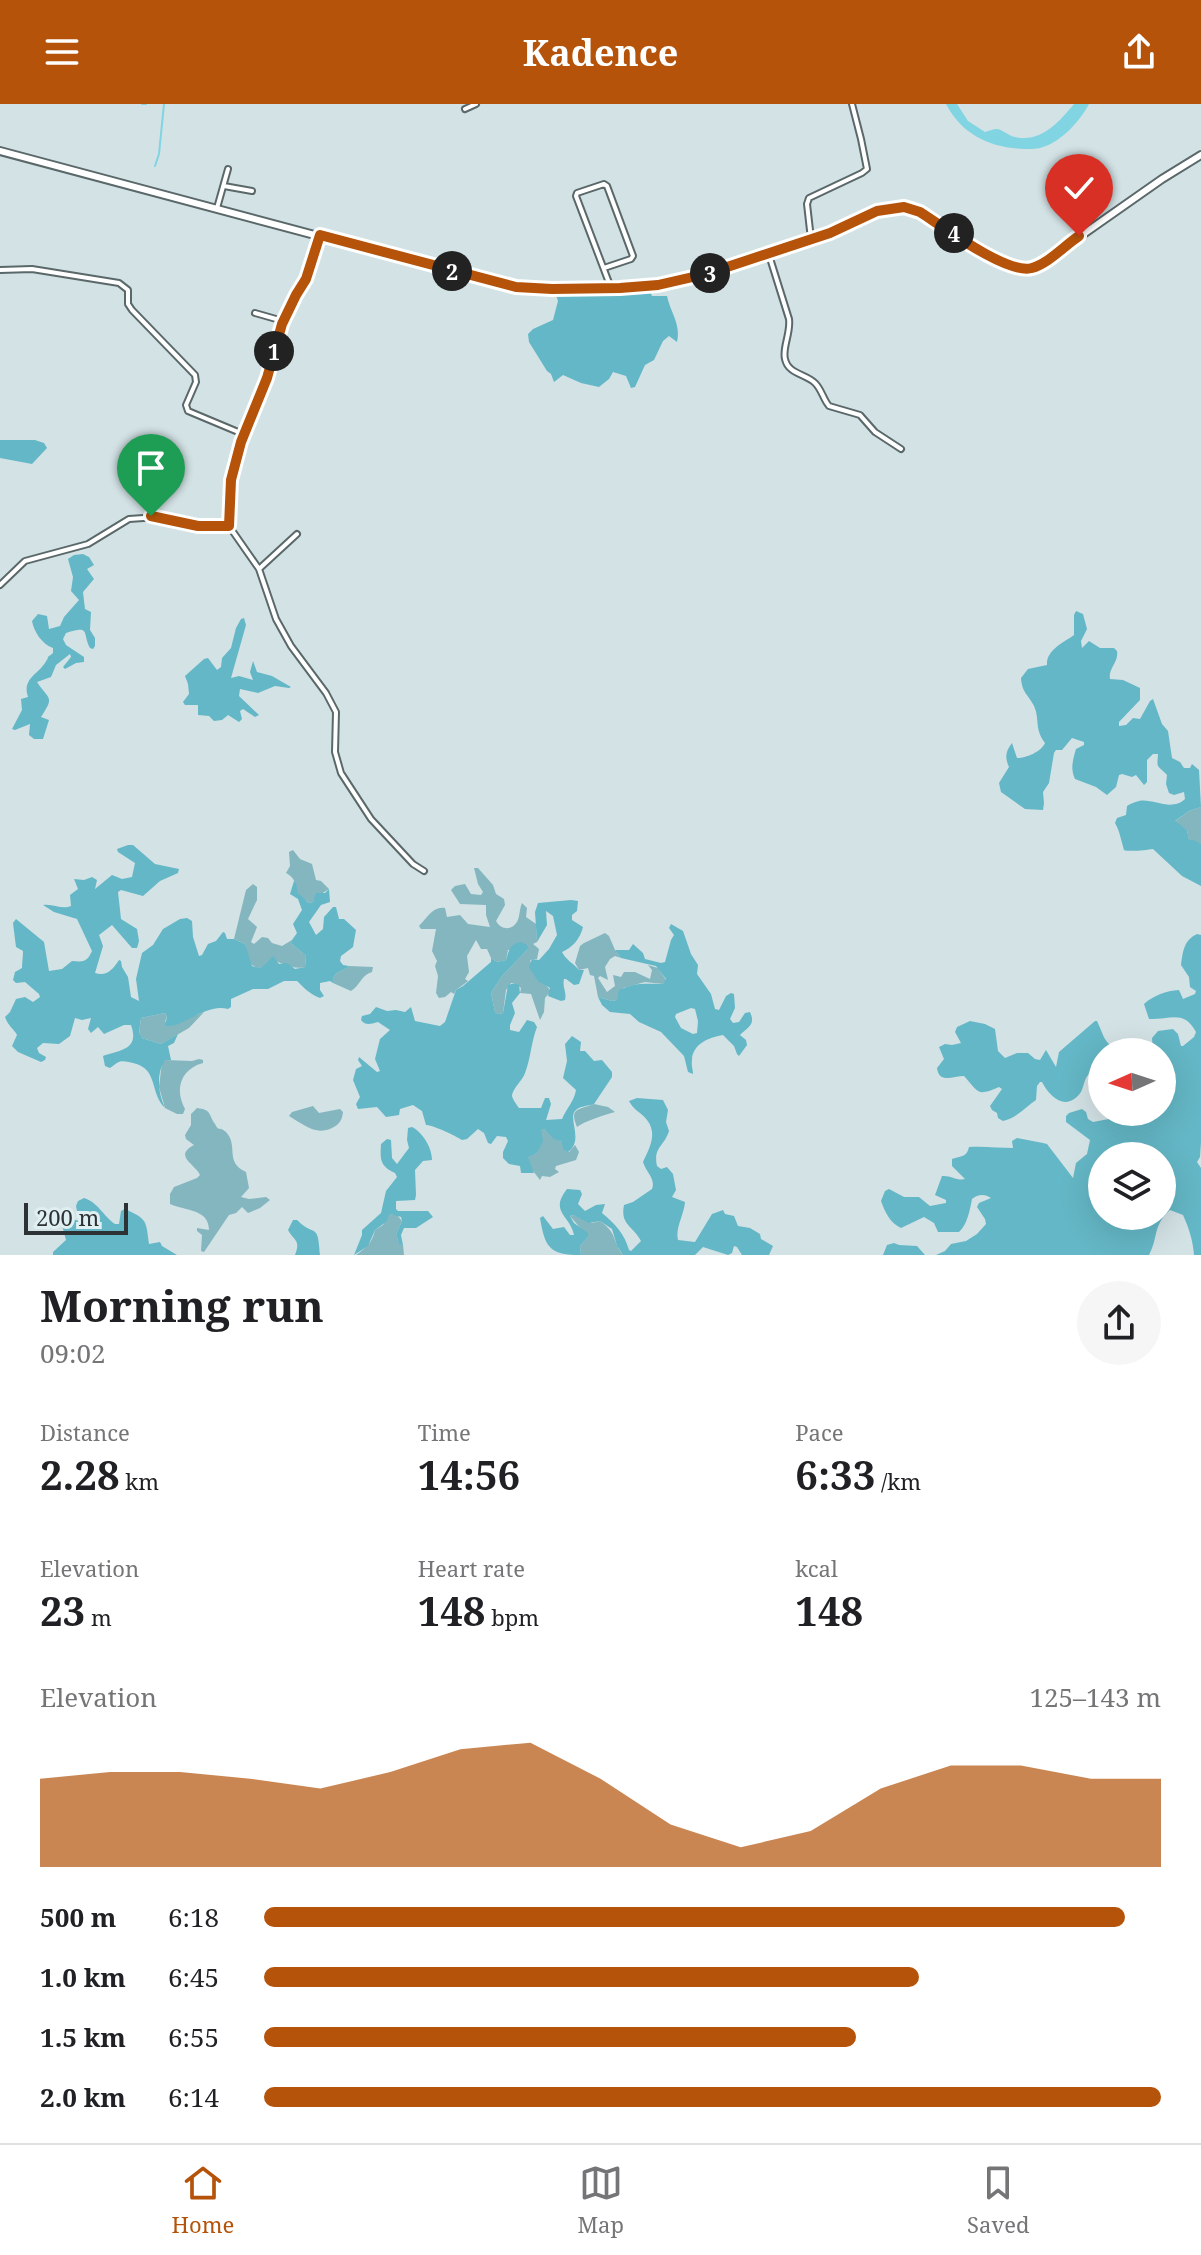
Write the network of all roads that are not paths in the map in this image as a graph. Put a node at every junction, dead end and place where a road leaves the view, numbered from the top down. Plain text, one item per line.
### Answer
1 (476, 104) edge
2 (852, 104) edge
3 (465, 109) dead end
4 (0, 151) edge
5 (1201, 155) edge
6 (228, 169) dead end
7 (224, 186) junction
8 (252, 191) dead end
9 (217, 208) junction
10 (320, 235) junction
11 (811, 240) junction
12 (769, 255) junction
13 (604, 268) junction
14 (0, 270) edge
15 (611, 288) junction
16 (255, 313) dead end
17 (283, 321) junction
18 (243, 434) junction
19 (901, 449) dead end
20 (229, 526) junction
21 (297, 534) dead end
22 (259, 569) junction
23 (0, 585) edge
24 (424, 871) dead end

1 - 3 street
2 - 11 street
4 - 9 street
5 - 11 street
6 - 7 street
7 - 8 street
7 - 9 street
9 - 10 street
10 - 15 street
10 - 17 street
11 - 12 street
12 - 15 street
12 - 19 street
13 - 13 street
13 - 15 street
14 - 18 street
16 - 17 street
17 - 18 street
18 - 20 street
20 - 22 street
20 - 23 street
21 - 22 street
22 - 24 street

